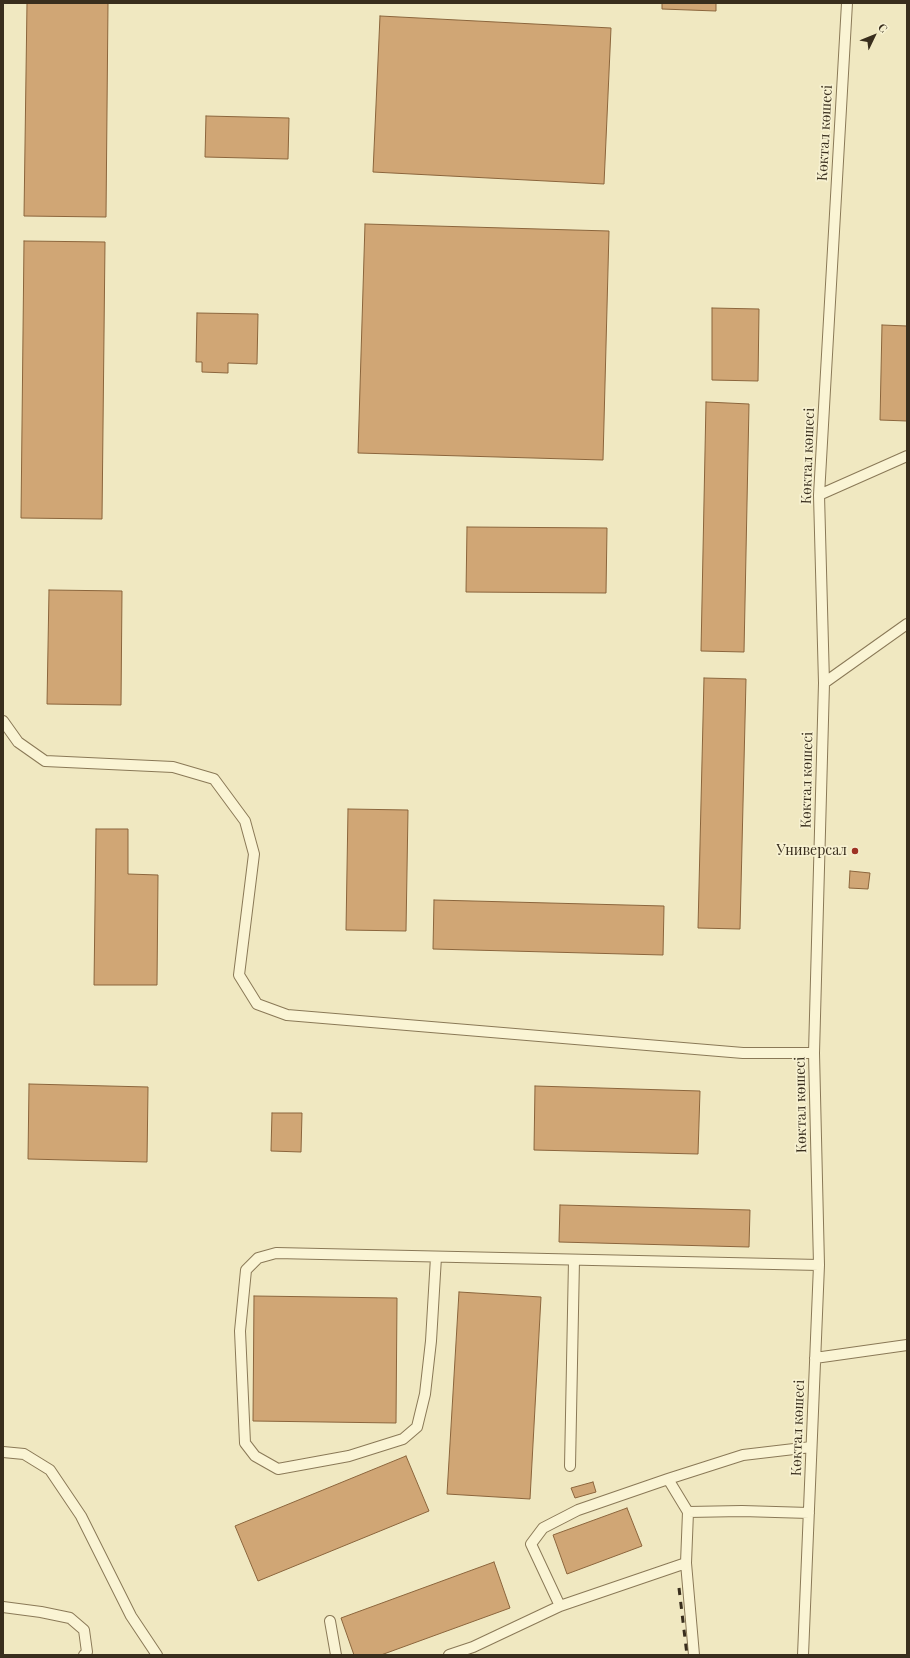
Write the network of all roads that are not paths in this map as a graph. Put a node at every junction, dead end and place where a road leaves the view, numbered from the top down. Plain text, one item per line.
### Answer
1 (847, 3) edge
2 (907, 456) edge
3 (819, 495) junction
4 (907, 624) edge
5 (824, 683) junction
6 (3, 721) edge
7 (814, 1053) junction
8 (436, 1257) junction
9 (574, 1260) junction
10 (819, 1265) junction
11 (907, 1345) edge
12 (815, 1358) junction
13 (811, 1447) junction
14 (3, 1452) edge
15 (570, 1466) dead end
16 (668, 1479) junction
17 (688, 1512) junction
18 (809, 1513) junction
19 (686, 1563) junction
20 (560, 1606) junction
21 (3, 1607) edge
22 (330, 1621) dead end
23 (84, 1655) edge
24 (157, 1655) edge
25 (336, 1655) edge
26 (449, 1655) edge
27 (694, 1655) edge
28 (803, 1655) edge

1 - 3 lane, Көктал көшесі
2 - 3 lane
3 - 5 lane, Көктал көшесі
4 - 5 lane
5 - 7 lane, Көктал көшесі
6 - 7 lane
7 - 10 lane, Көктал көшесі
8 - 8 lane
8 - 9 lane
9 - 10 lane
9 - 15 lane
10 - 12 lane, Көктал көшесі
11 - 12 lane
12 - 13 lane, Көктал көшесі
13 - 16 lane
13 - 18 lane, Көктал көшесі
14 - 24 lane
16 - 17 lane
16 - 20 lane
17 - 18 lane
17 - 19 lane
18 - 28 lane, Көктал көшесі
19 - 20 lane
19 - 27 lane
20 - 26 lane
21 - 23 lane
22 - 25 lane

